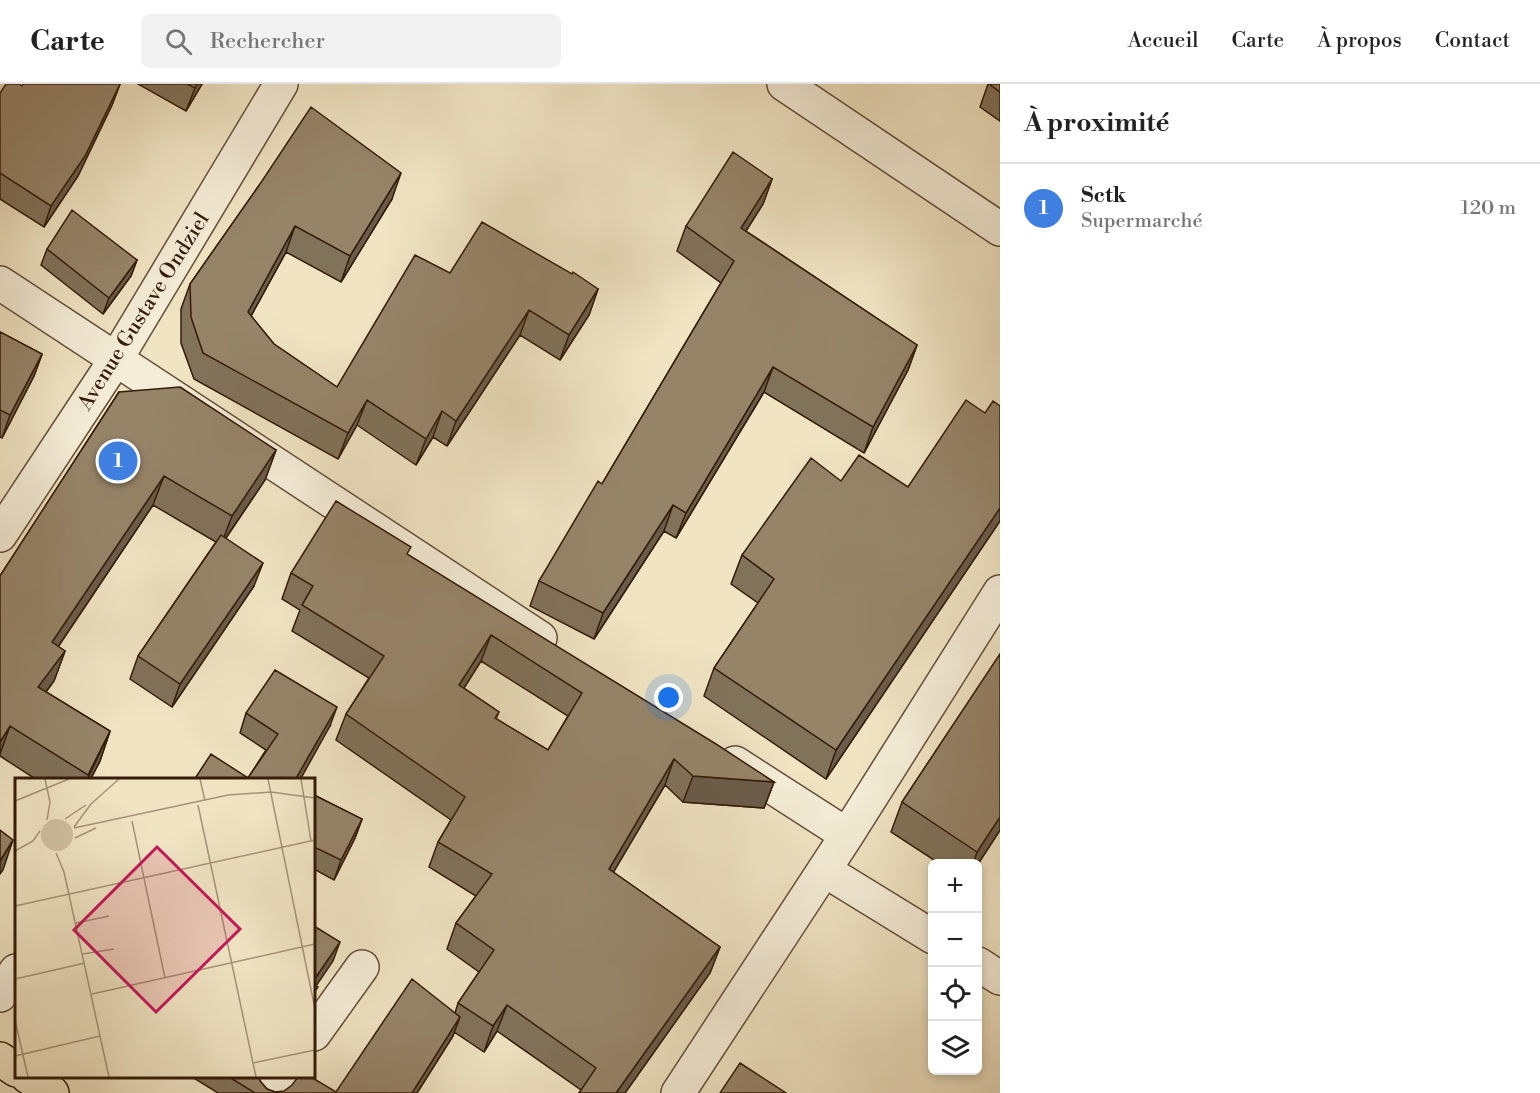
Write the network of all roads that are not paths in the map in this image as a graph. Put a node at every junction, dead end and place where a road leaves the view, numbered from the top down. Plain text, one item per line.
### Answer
1 (281, 84) edge
2 (784, 84) edge
3 (1000, 229) edge
4 (0, 283) edge
5 (116, 359) junction
6 (0, 535) edge
7 (1000, 592) edge
8 (561, 651) edge
9 (709, 746) edge
10 (847, 835) junction
11 (824, 870) junction
12 (928, 934) edge
13 (362, 967) dead end
14 (982, 967) edge
15 (15, 973) edge
16 (1000, 978) edge
17 (0, 996) edge
18 (315, 1033) edge
19 (0, 1059) edge
20 (15, 1069) edge
21 (29, 1078) edge
22 (281, 1078) edge
23 (52, 1093) edge
24 (270, 1093) edge
25 (678, 1093) edge

1 - 5 street, Avenue Gustave Ondziel
2 - 3 street
4 - 5 street
5 - 6 street, Avenue Gustave Ondziel
5 - 8 street
7 - 10 street
9 - 10 street
10 - 11 street
11 - 12 street
11 - 25 street
13 - 18 street
14 - 16 street
15 - 17 street
19 - 20 highway
21 - 23 highway
22 - 24 street

